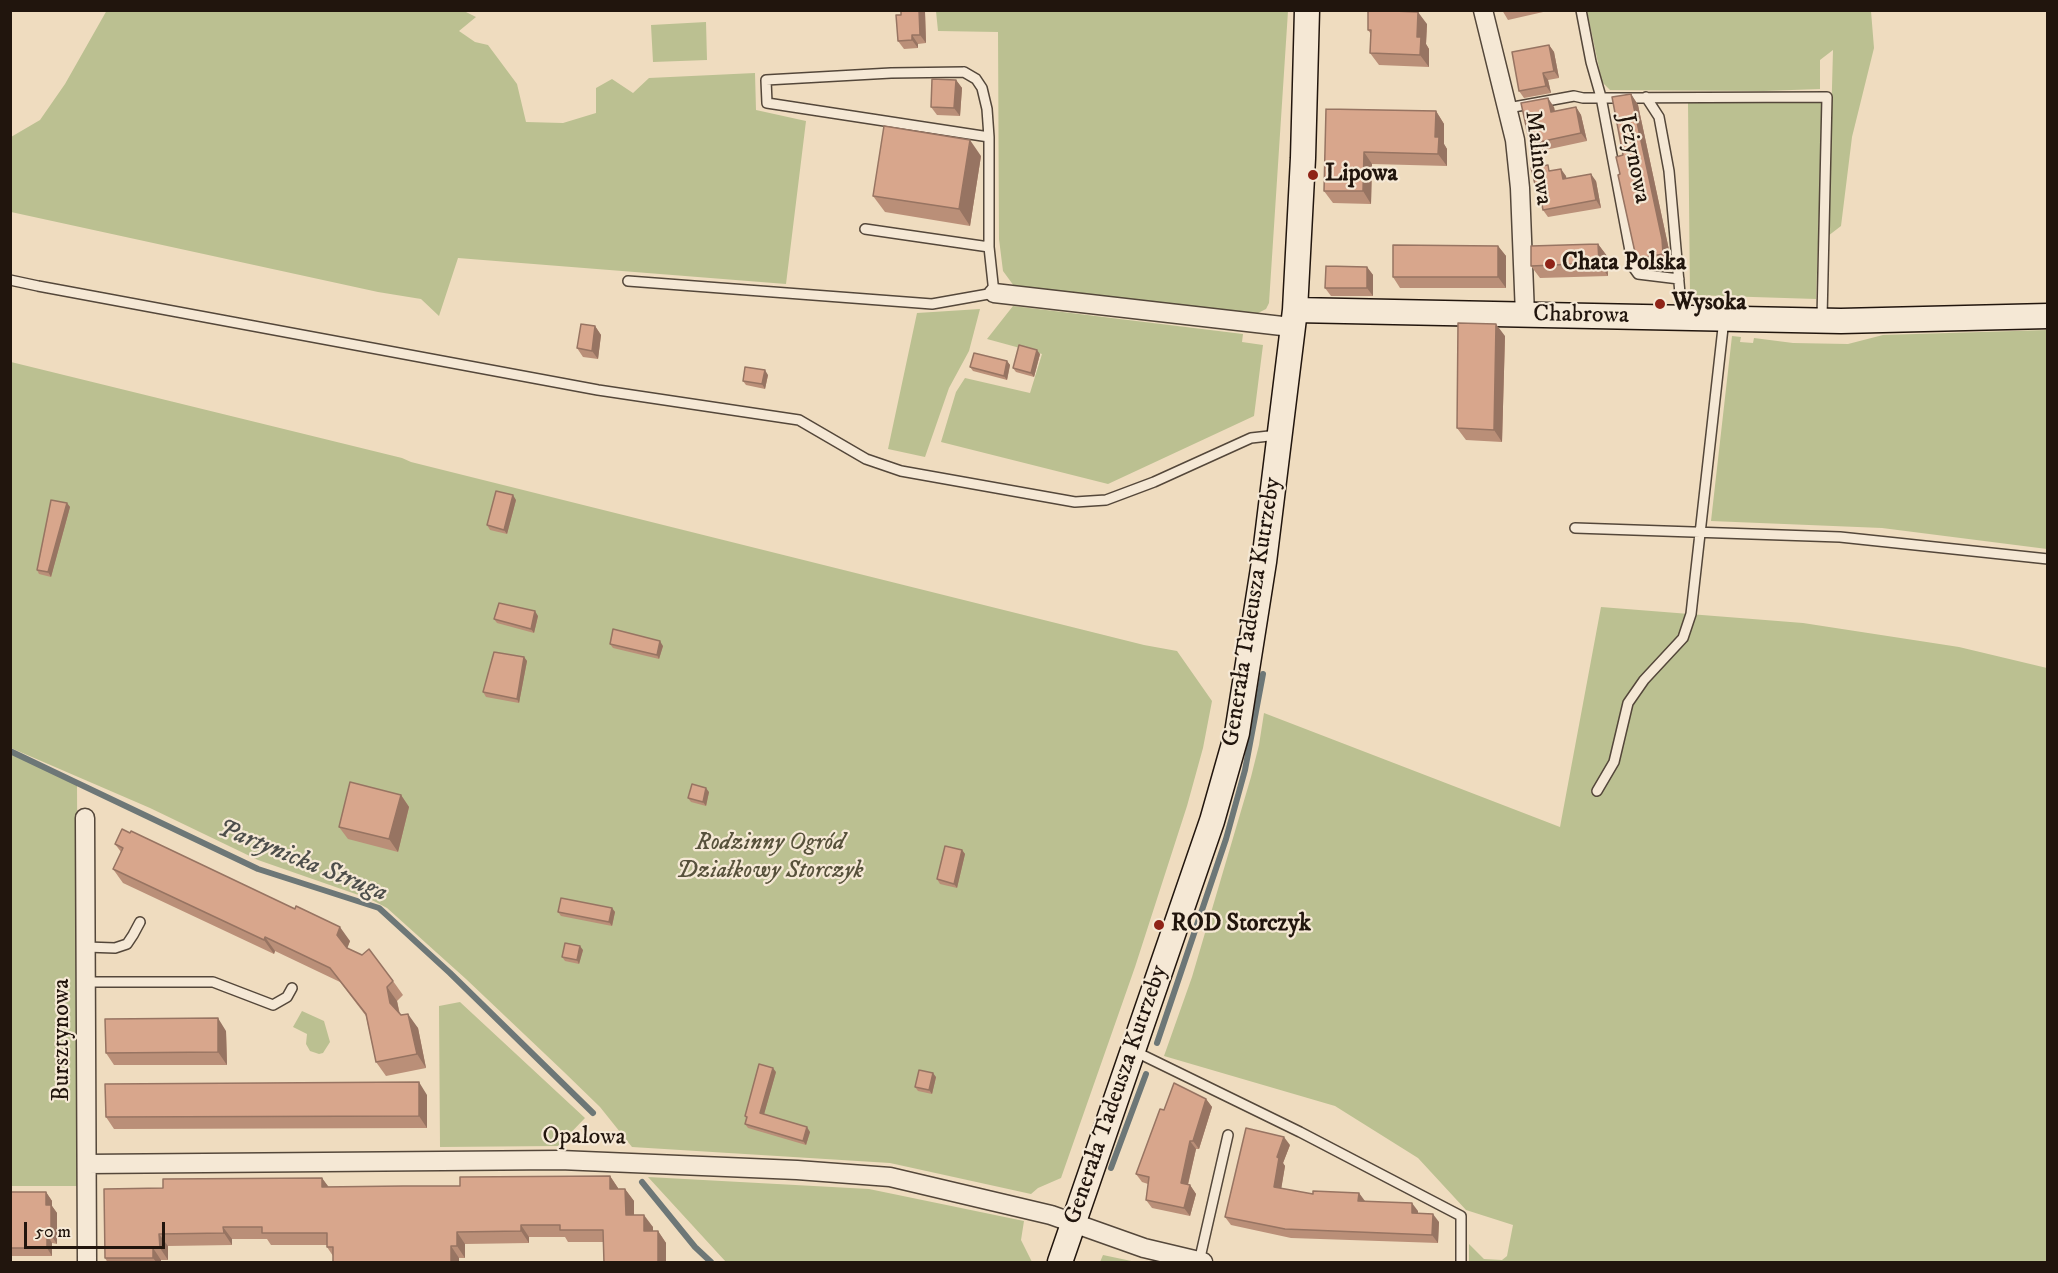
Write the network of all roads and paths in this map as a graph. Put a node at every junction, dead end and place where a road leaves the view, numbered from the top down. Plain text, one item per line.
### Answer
1 (1307, 10) edge
2 (1484, 10) edge
3 (1581, 10) edge
4 (1601, 97) junction
5 (1646, 97) junction
6 (1508, 108) junction
7 (886, 121) junction
8 (884, 132) edge
9 (989, 137) junction
10 (865, 229) dead end
11 (989, 247) junction
12 (10, 279) edge
13 (1679, 279) junction
14 (628, 282) dead end
15 (994, 293) junction
16 (1525, 315) junction
17 (2048, 316) edge
18 (1683, 318) junction
19 (1724, 319) junction
20 (1822, 321) junction
21 (1292, 322) junction
22 (1278, 435) junction
23 (1575, 528) dead end
24 (1700, 531) junction
25 (2048, 559) edge
26 (1597, 791) dead end
27 (85, 818) dead end
28 (140, 922) dead end
29 (86, 947) junction
30 (87, 982) junction
31 (292, 988) dead end
32 (1131, 1050) junction
33 (1228, 1135) dead end
34 (87, 1164) junction
35 (1074, 1222) junction
36 (1201, 1262) edge
37 (87, 1263) edge
38 (1060, 1263) edge
39 (1461, 1263) edge

1 - 21 street
2 - 6 street, Malinowa
3 - 4 lane, Jeżynowa
4 - 5 lane
4 - 6 lane
4 - 13 lane, Jeżynowa
5 - 13 lane
5 - 20 lane
6 - 16 street, Malinowa
7 - 8 lane
7 - 9 lane
7 - 9 lane
9 - 11 lane
10 - 11 lane
11 - 15 lane
12 - 22 lane
13 - 18 lane
14 - 15 lane
15 - 21 street
16 - 18 street, Chabrowa
16 - 21 street, Chabrowa
17 - 20 street, Chabrowa
18 - 19 street, Chabrowa
19 - 20 street, Chabrowa
19 - 24 lane
21 - 22 street, Generała Tadeusza Kutrzeby
22 - 32 street, Generała Tadeusza Kutrzeby
23 - 24 lane
24 - 25 lane
24 - 26 lane
27 - 29 street, Bursztynowa
28 - 29 lane
29 - 30 street, Bursztynowa
30 - 31 lane
30 - 34 street, Bursztynowa
32 - 35 street, Generała Tadeusza Kutrzeby
32 - 39 lane
33 - 36 lane
34 - 35 street, Opalowa
34 - 37 street, Bursztynowa
35 - 36 street, Opalowa
35 - 38 street, Generała Tadeusza Kutrzeby

